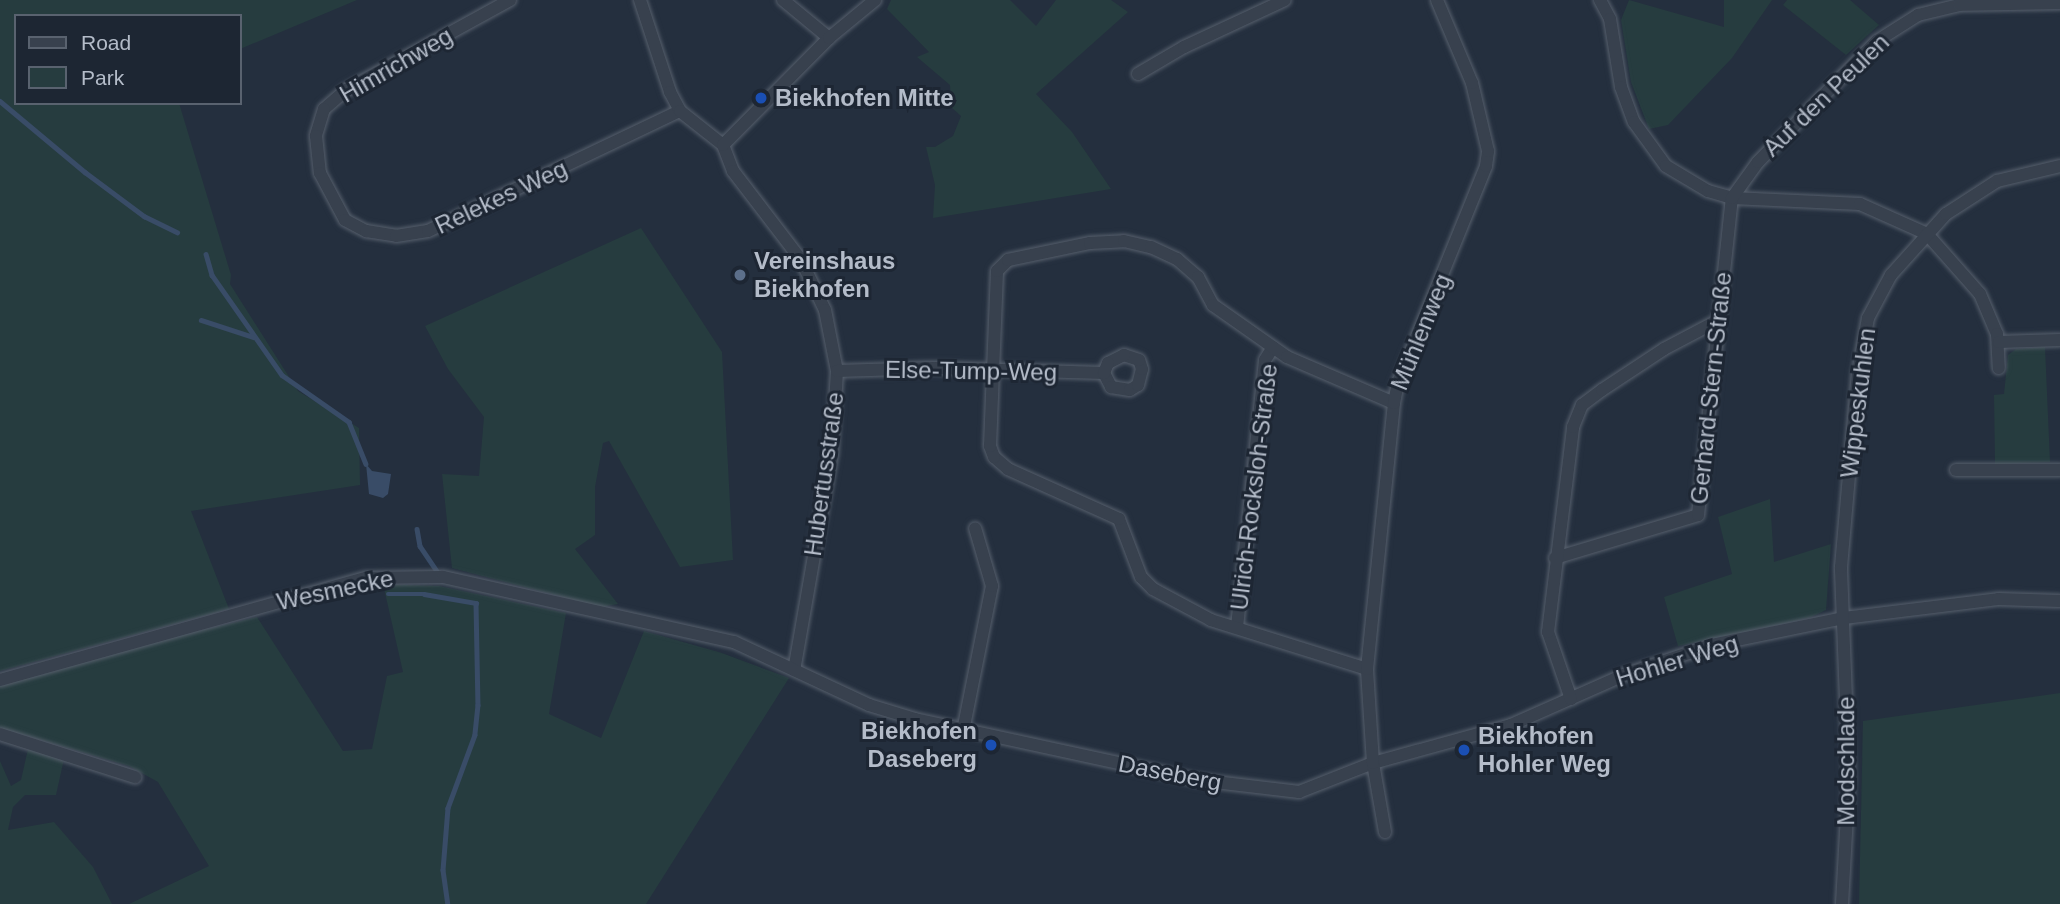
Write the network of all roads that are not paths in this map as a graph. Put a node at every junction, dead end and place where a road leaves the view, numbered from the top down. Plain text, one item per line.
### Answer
1 (510, 0) edge
2 (640, 0) edge
3 (783, 0) edge
4 (875, 0) edge
5 (1284, 0) edge
6 (1437, 0) edge
7 (1603, 1) edge
8 (2060, 3) edge
9 (829, 38) junction
10 (1138, 74) dead end
11 (680, 111) junction
12 (723, 145) junction
13 (2060, 166) edge
14 (328, 194) joint
15 (1732, 198) junction
16 (1927, 234) junction
17 (1717, 321) junction
18 (2060, 340) edge
19 (1998, 342) junction
20 (1273, 347) junction
21 (1998, 368) dead end
22 (992, 370) junction
23 (837, 371) junction
24 (1104, 373) dead end
25 (1394, 403) junction
26 (1956, 470) dead end
27 (2060, 470) edge
28 (975, 528) dead end
29 (1555, 558) junction
30 (2060, 601) edge
31 (1843, 618) junction
32 (1237, 627) junction
33 (1367, 669) junction
34 (794, 670) junction
35 (0, 680) edge
36 (1571, 699) junction
37 (963, 731) junction
38 (0, 734) edge
39 (1373, 763) junction
40 (135, 777) dead end
41 (1385, 832) dead end
42 (1842, 904) edge

1 - 14 street, Himrichweg
2 - 11 street, Hubertusstraße
3 - 9 street
4 - 9 street
5 - 10 street
6 - 25 street, Mühlenweg
7 - 15 street
8 - 15 street, Auf den Peulen
9 - 12 street
11 - 12 street, Hubertusstraße
11 - 14 street, Relekes Weg
12 - 23 street, Hubertusstraße
13 - 16 street, Wippeskuhlen
15 - 16 street
15 - 17 street, Gerhard-Stern-Straße
16 - 19 street
16 - 31 street, Wippeskuhlen
17 - 29 street
17 - 29 street, Gerhard-Stern-Straße
18 - 19 street
19 - 21 street
20 - 22 street
20 - 25 street
20 - 32 street, Ulrich-Rocksloh-Straße
22 - 23 street, Else-Tump-Weg
22 - 24 street, Else-Tump-Weg
22 - 32 street
23 - 34 street, Hubertusstraße
25 - 33 street, Mühlenweg
26 - 27 street
28 - 37 street
29 - 36 street
30 - 31 street, Hohler Weg
31 - 36 street, Hohler Weg
31 - 42 street, Modschlade
32 - 33 street
33 - 39 street, Mühlenweg
34 - 35 street, Wesmecke
34 - 37 street, Daseberg
36 - 39 street, Hohler Weg
37 - 39 street, Daseberg
38 - 40 street
39 - 41 street

